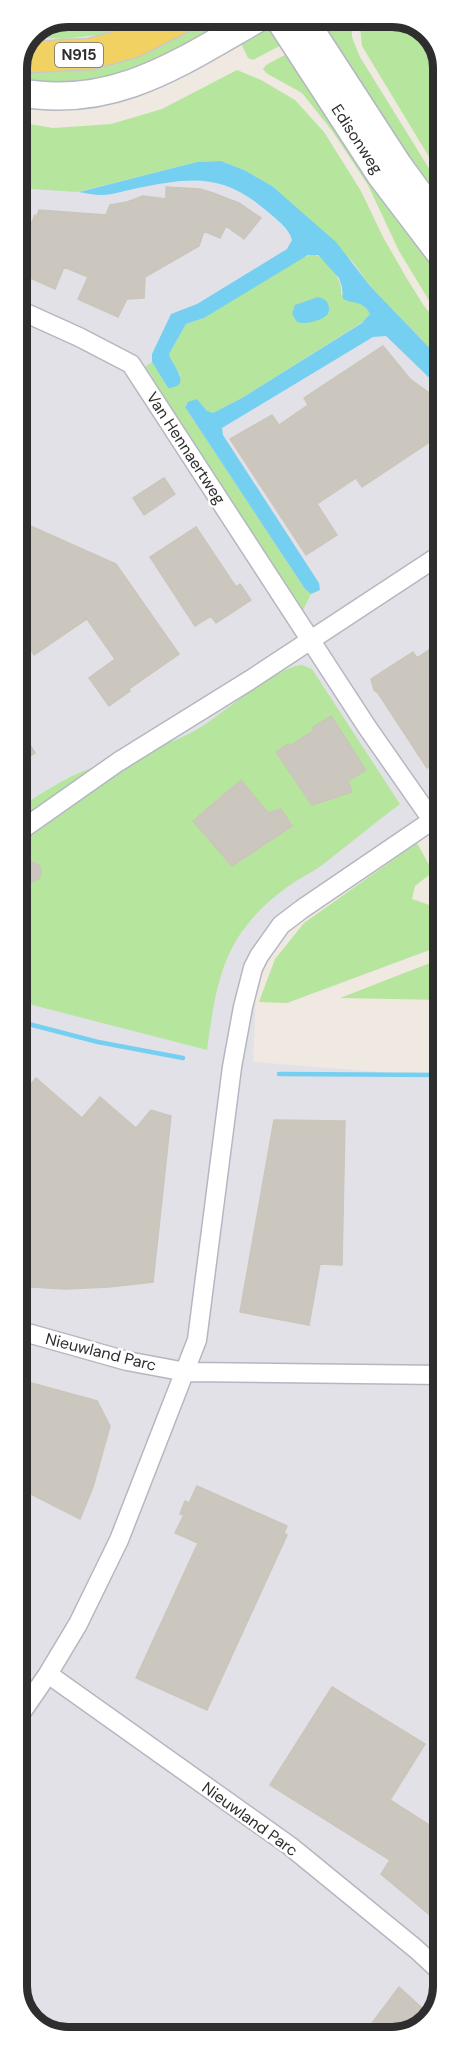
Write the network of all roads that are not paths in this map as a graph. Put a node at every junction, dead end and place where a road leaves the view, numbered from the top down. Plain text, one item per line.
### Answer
1 (163, 27) edge
2 (243, 27) edge
3 (284, 27) edge
4 (308, 27) edge
5 (29, 57) edge
6 (27, 93) edge
7 (433, 213) edge
8 (433, 243) edge
9 (27, 314) edge
10 (433, 560) edge
11 (309, 639) junction
12 (433, 811) edge
13 (433, 819) edge
14 (27, 826) edge
15 (27, 1333) edge
16 (186, 1372) junction
17 (433, 1375) edge
18 (48, 1674) junction
19 (27, 1704) edge
20 (433, 1964) edge

1 - 5 main road, N915
2 - 6 main road, N915
3 - 8 main road, Edisonweg
4 - 7 main road, Edisonweg
9 - 11 street, Van Hennaertweg
10 - 11 street
11 - 12 street, Van Hennaertweg
11 - 14 street
13 - 16 street
15 - 16 street, Nieuwland Parc
16 - 17 street, Nieuwland Parc
16 - 18 street
18 - 19 street
18 - 20 street, Nieuwland Parc

